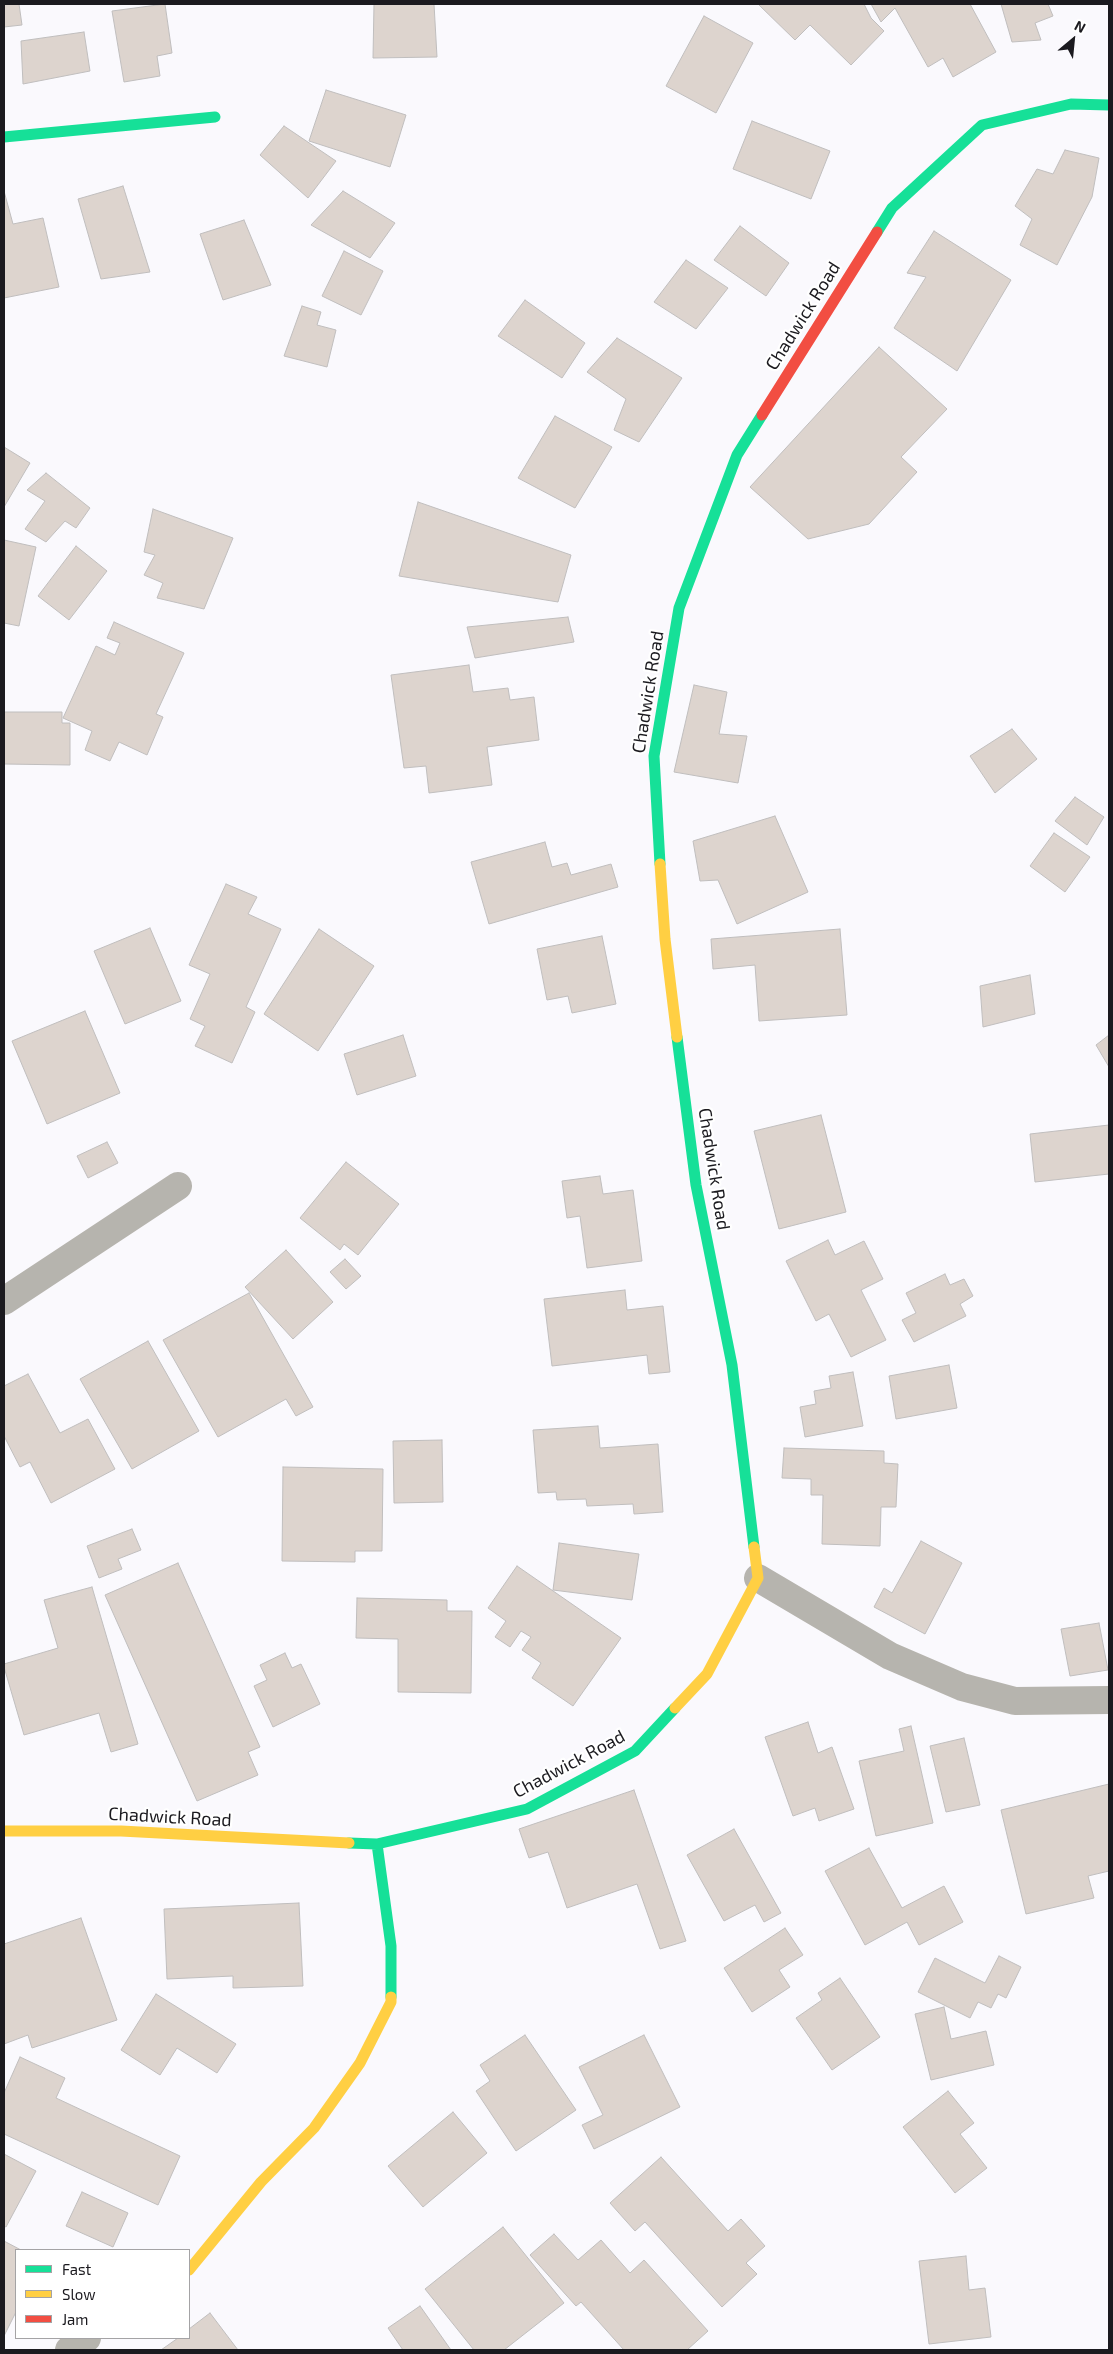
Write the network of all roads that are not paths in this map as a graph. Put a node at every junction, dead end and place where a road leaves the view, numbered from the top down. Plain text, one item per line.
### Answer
1 (1109, 105) edge
2 (215, 117) dead end
3 (4, 137) edge
4 (178, 1186) dead end
5 (4, 1301) edge
6 (758, 1578) junction
7 (1109, 1700) edge
8 (4, 1830) edge
9 (377, 1844) junction
10 (190, 2269) edge
11 (86, 2339) edge
12 (69, 2350) edge

1 - 6 street, Chadwick Road
2 - 3 street
4 - 5 street
6 - 7 street
6 - 9 street, Chadwick Road
8 - 9 street, Chadwick Road
9 - 10 street
11 - 12 street

